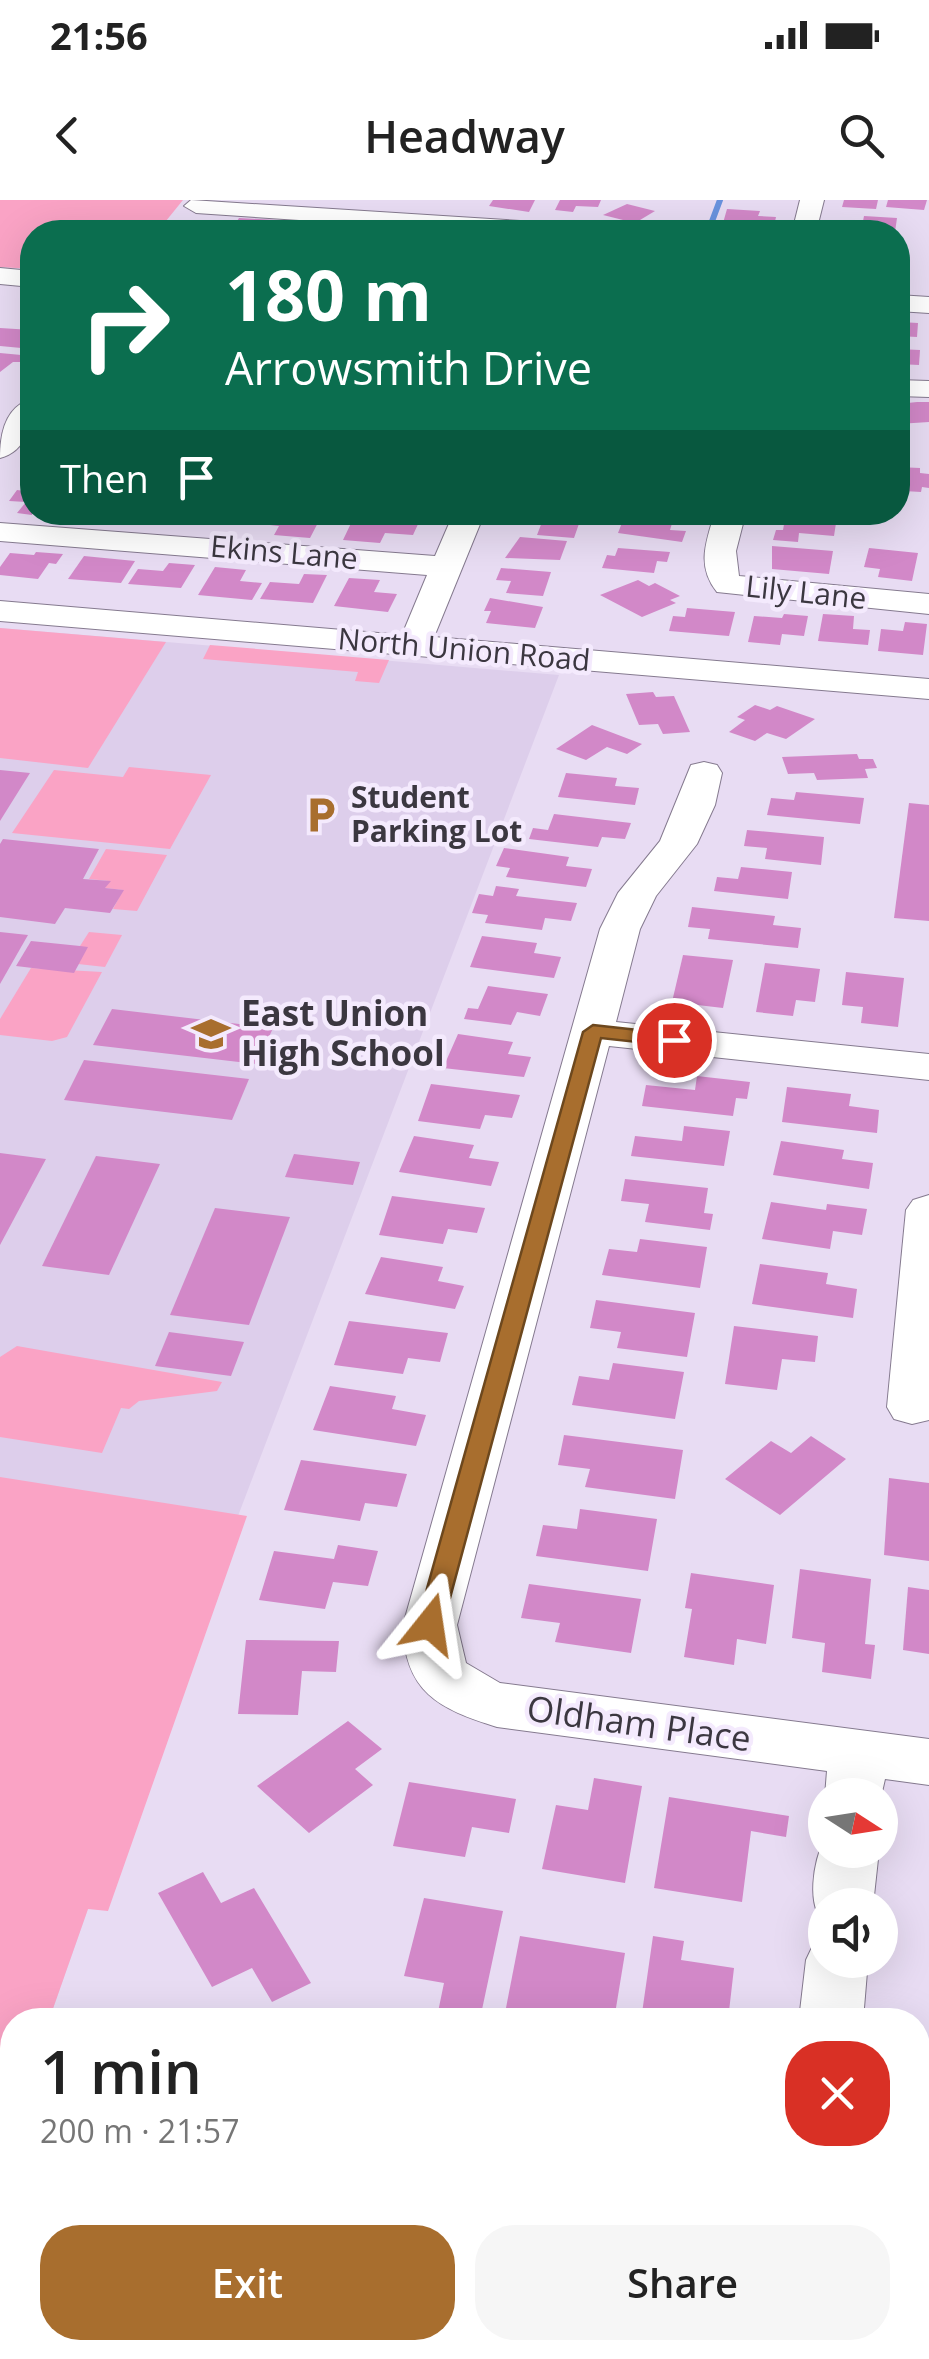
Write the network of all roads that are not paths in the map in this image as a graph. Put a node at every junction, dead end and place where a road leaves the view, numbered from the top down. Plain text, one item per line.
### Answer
1 (194, 208) edge
2 (330, 220) edge
3 (20, 423) edge
4 (0, 449) edge
5 (198, 525) edge
6 (465, 525) edge
7 (727, 528) edge
8 (0, 532) edge
9 (186, 544) junction
10 (448, 567) junction
11 (929, 604) edge
12 (0, 611) edge
13 (414, 645) junction
14 (929, 688) edge
15 (704, 774) dead end
16 (593, 1032) junction
17 (929, 1067) edge
18 (929, 1210) edge
19 (912, 1407) dead end
20 (929, 1762) edge
21 (856, 1774) edge
22 (835, 1978) edge
23 (832, 2008) edge

1 - 2 street
3 - 4 street
5 - 9 street
6 - 10 street
7 - 11 street, Lily Lane
8 - 9 street, Ekins Lane
9 - 10 street, Ekins Lane
10 - 13 street
12 - 13 street, North Union Road
13 - 14 street, North Union Road
15 - 16 street, Oldham Place
16 - 17 street
16 - 21 street, Oldham Place
18 - 19 street
20 - 21 street, Oldham Place
22 - 23 street

